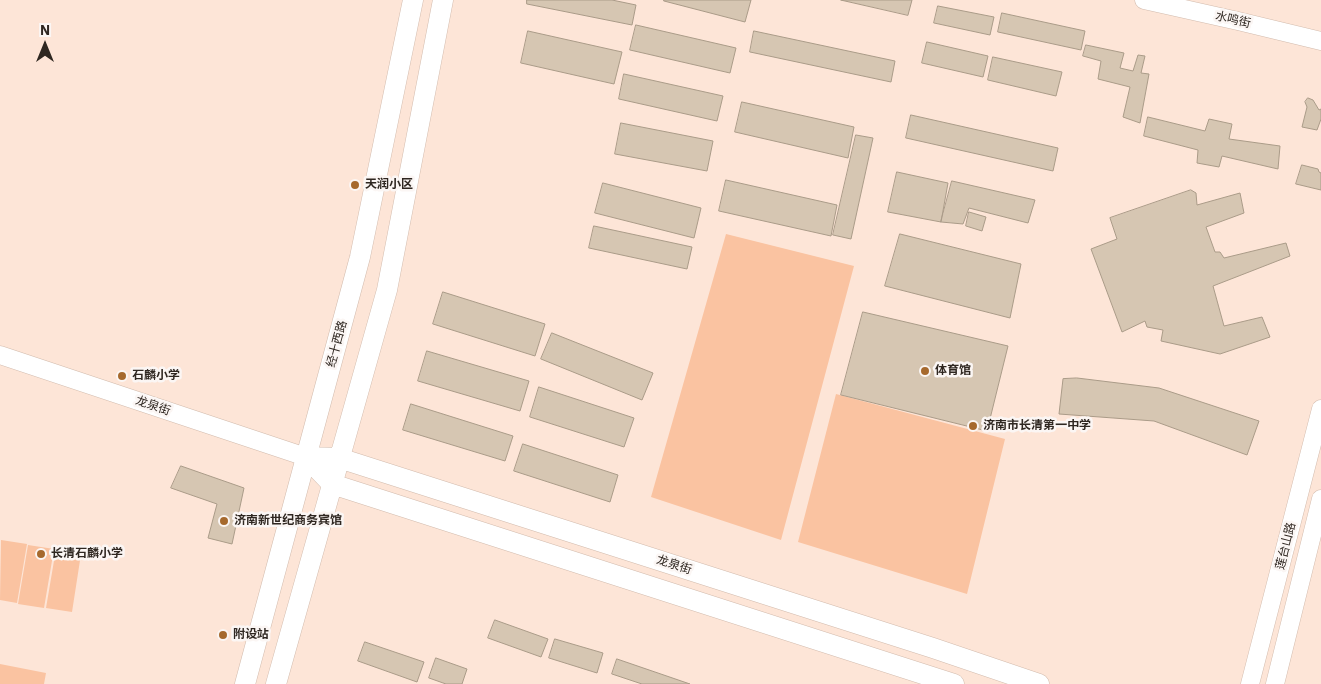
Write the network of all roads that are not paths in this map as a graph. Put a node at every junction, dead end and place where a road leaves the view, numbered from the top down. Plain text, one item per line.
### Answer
1 (413, 0) edge
2 (443, 0) edge
3 (1144, 0) edge
4 (1321, 41) edge
5 (0, 355) edge
6 (1321, 409) edge
7 (306, 457) junction
8 (339, 458) junction
9 (332, 484) junction
10 (1321, 499) edge
11 (245, 684) edge
12 (276, 684) edge
13 (954, 684) edge
14 (1039, 684) edge
15 (1250, 684) edge
16 (1274, 684) edge

1 - 7 main road, 经十西路
2 - 8 main road
3 - 4 main road, 水鸣街
5 - 7 main road, 龙泉街
6 - 15 main road, 莲台山路
7 - 8 main road, 龙泉街
7 - 9 main road, 龙泉街
7 - 11 main road, 经十西路
8 - 9 main road
8 - 14 main road, 龙泉街
9 - 12 main road
9 - 13 main road, 龙泉街
10 - 16 main road, 莲台山路

